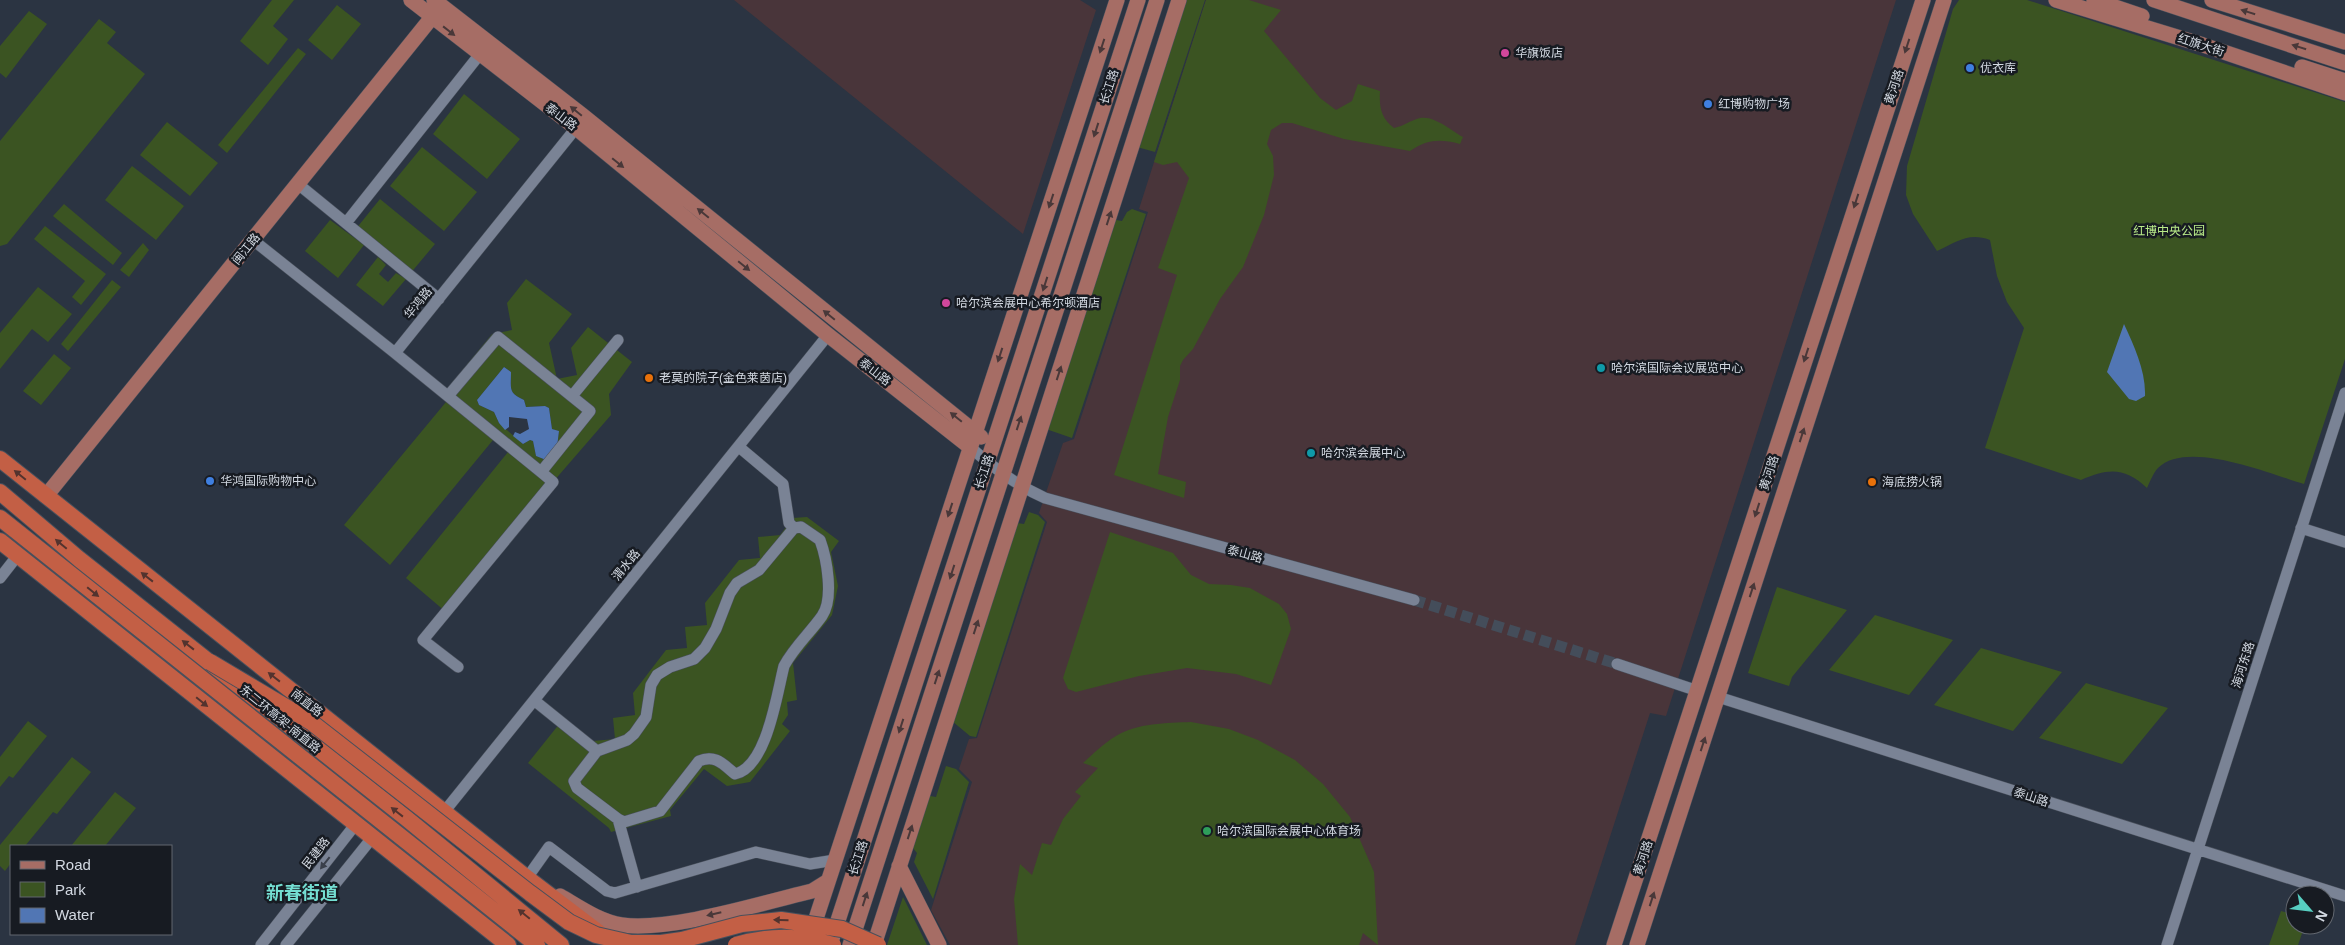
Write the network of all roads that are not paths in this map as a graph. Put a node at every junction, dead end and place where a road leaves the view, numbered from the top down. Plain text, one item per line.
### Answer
1 (411, 0) edge
2 (1117, 0) edge
3 (1138, 0) edge
4 (1157, 0) edge
5 (1179, 0) edge
6 (1922, 0) edge
7 (1944, 0) edge
8 (2056, 0) edge
9 (2094, 0) edge
10 (2154, 0) edge
11 (2212, 0) edge
12 (435, 5) edge
13 (2345, 42) edge
14 (480, 54) junction
15 (2345, 63) edge
16 (2345, 81) edge
17 (2345, 93) edge
18 (576, 128) junction
19 (298, 184) junction
20 (346, 223) junction
21 (253, 240) junction
22 (439, 298) junction
23 (828, 335) junction
24 (618, 340) dead end
25 (395, 354) junction
26 (2345, 393) edge
27 (448, 396) junction
28 (572, 396) junction
29 (975, 432) junction
30 (992, 446) junction
31 (739, 447) junction
32 (970, 447) junction
33 (1008, 457) junction
34 (0, 459) edge
35 (987, 462) junction
36 (1034, 470) junction
37 (541, 472) junction
38 (1003, 475) junction
39 (1022, 488) junction
40 (0, 492) edge
41 (43, 494) junction
42 (0, 518) edge
43 (794, 528) junction
44 (2301, 528) junction
45 (0, 541) edge
46 (2345, 542) edge
47 (18, 555) junction
48 (0, 578) edge
49 (1414, 600) tunnel mouth
50 (210, 662) junction
51 (1617, 664) tunnel mouth
52 (458, 668) dead end
53 (201, 679) junction
54 (1698, 691) junction
55 (1718, 697) junction
56 (535, 701) junction
57 (597, 751) junction
58 (444, 812) junction
59 (618, 820) junction
60 (355, 825) junction
61 (372, 838) junction
62 (2197, 850) junction
63 (835, 860) junction
64 (899, 866) junction
65 (526, 878) junction
66 (828, 881) junction
67 (637, 887) junction
68 (2345, 896) edge
69 (504, 943) edge
70 (261, 945) edge
71 (286, 945) edge
72 (519, 945) edge
73 (537, 945) edge
74 (561, 945) edge
75 (616, 945) edge
76 (736, 945) edge
77 (807, 945) edge
78 (831, 945) edge
79 (850, 945) edge
80 (874, 945) edge
81 (878, 945) edge
82 (939, 945) edge
83 (1614, 945) edge
84 (1637, 945) edge
85 (2167, 945) edge

1 - 12 main road, 泰山路
2 -> 29 main road
3 -> 30 main road, 长江路
33 -> 4 main road, 长江路
36 -> 5 main road
6 -> 54 main road, 黄河路
55 -> 7 main road, 黄河路
8 - 17 main road, 红旗大街
9 - 16 main road, 红旗大街
15 -> 10 main road
13 -> 11 main road
12 -> 14 main road, 泰山路
12 - 19 main road, 闽江路
29 -> 12 main road, 泰山路
12 - 41 main road, 闽江路
14 - 18 main road, 泰山路
14 - 20 street
18 - 22 street, 华鸿路
18 -> 23 main road, 泰山路
19 - 20 street
19 - 21 main road, 闽江路
20 - 22 street
21 - 25 street
21 - 41 main road, 闽江路
22 - 25 street, 华鸿路
23 - 31 street, 渭水路
23 - 32 main road, 泰山路
24 - 28 street
25 - 27 street
26 - 44 street, 海河东路
27 - 28 street
27 - 37 street
28 - 37 street
29 - 30 main road, 泰山路
29 - 32 main road
30 - 33 main road, 泰山路
30 - 35 main road, 长江路
31 - 43 street
31 - 56 street, 渭水路
32 - 35 street, 泰山路
32 -> 63 main road
33 - 36 main road, 泰山路
33 - 38 main road, 长江路
41 -> 34 highway, 南直路
35 - 38 street, 泰山路
35 -> 78 main road, 长江路
36 - 39 main road
37 - 52 street
38 - 39 street, 泰山路
79 -> 38 main road, 长江路
39 - 49 street, 泰山路
64 -> 39 main road
50 -> 40 highway, 东二环高架-南直路
58 -> 41 highway, 南直路
42 -> 53 highway, 东二环高架-南直路
43 - 57 street
43 - 59 street
44 - 46 street
44 - 62 street, 海河东路
45 - 47 highway
47 - 48 street
47 -> 60 highway
74 -> 50 highway, 东二环高架-南直路, bridge
81 -> 50 highway, bridge
51 - 54 street
53 - 72 highway
53 - 73 highway, 东二环高架-南直路
54 - 83 main road, 黄河路
55 - 62 street, 泰山路
84 -> 55 main road, 黄河路
56 - 57 street
56 - 58 street, 渭水路
57 - 59 street
58 - 65 highway, 南直路
59 - 67 street
60 - 61 highway
60 -> 70 street, 民建路
61 - 69 highway
61 - 71 street
62 - 68 street, 泰山路
62 - 85 street, 海河东路
63 - 66 main road
63 - 67 street
64 - 80 main road
64 - 82 main road
66 -> 65 main road
65 - 67 street
65 - 75 highway, 南直路
66 - 77 main road
76 - 78 highway, bridge

